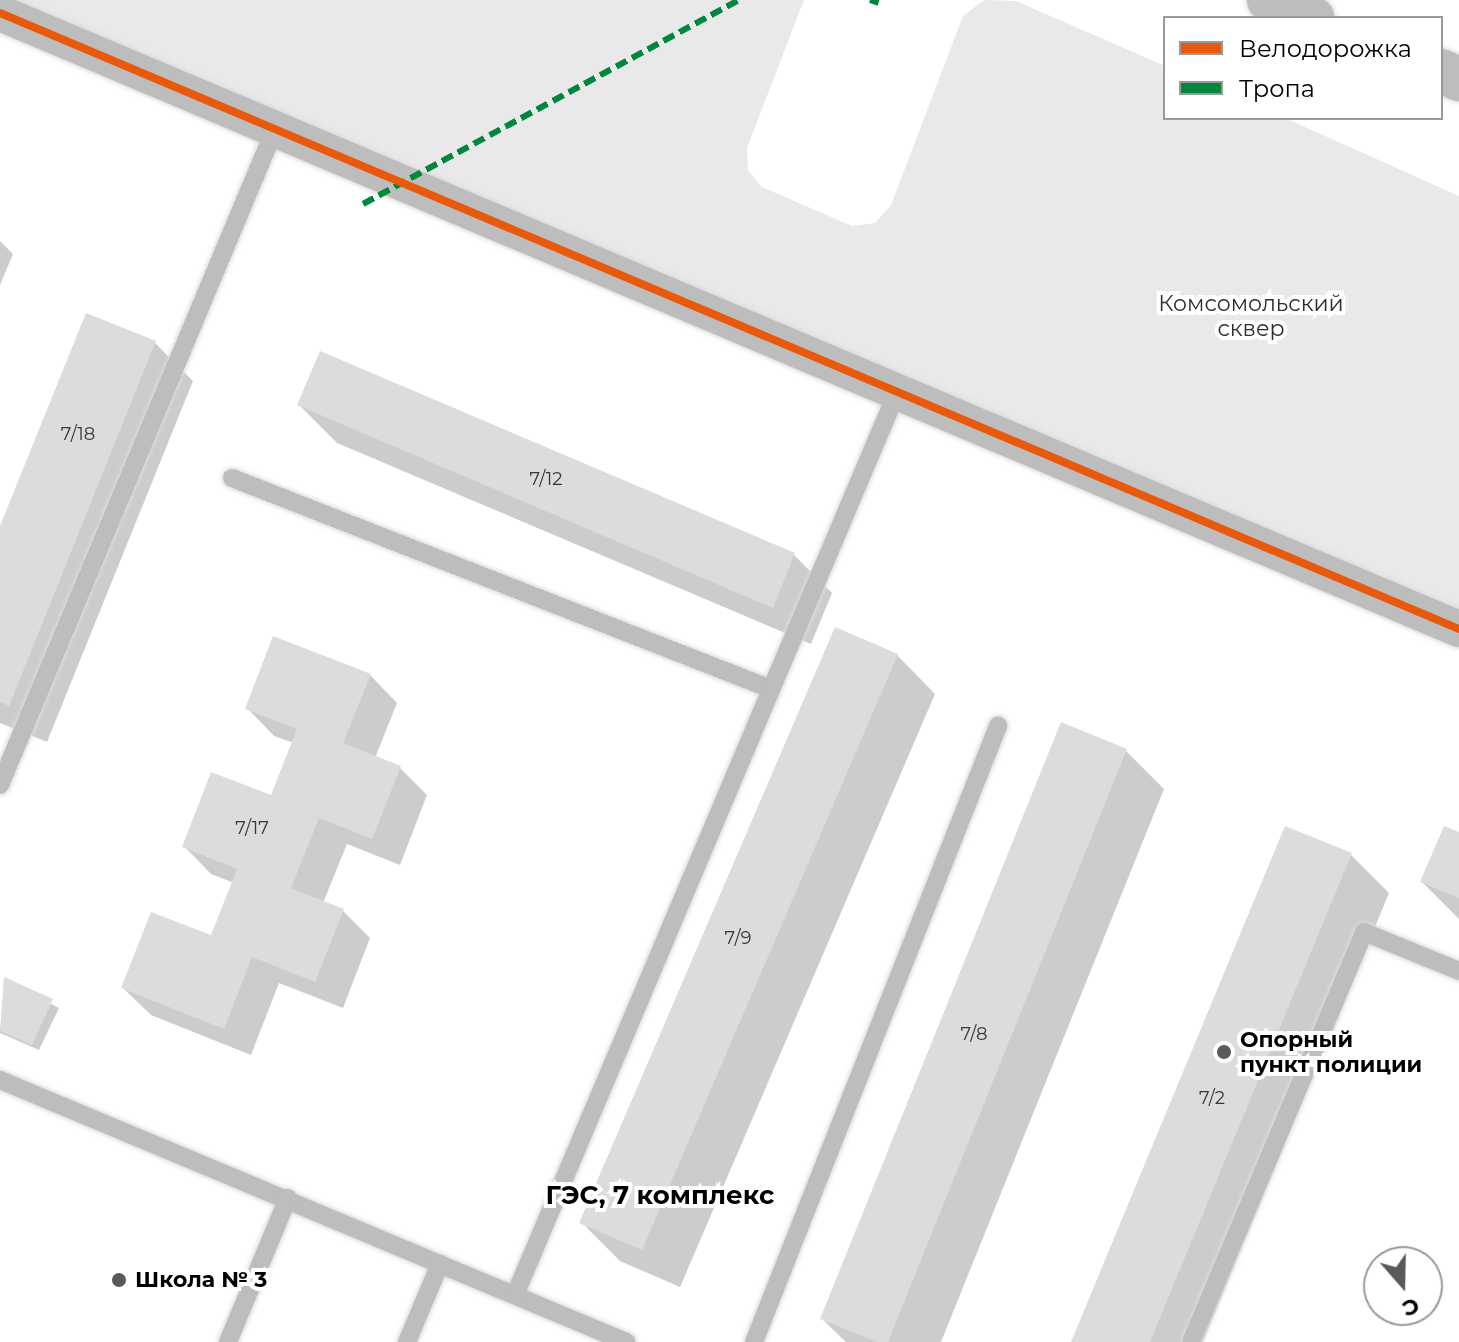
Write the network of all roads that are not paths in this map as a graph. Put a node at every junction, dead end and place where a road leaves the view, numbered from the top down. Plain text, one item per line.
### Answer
1 (1269, 0) edge
2 (0, 13) edge
3 (1307, 16) edge
4 (275, 129) junction
5 (897, 392) junction
6 (232, 478) dead end
7 (1459, 629) edge
8 (771, 689) junction
9 (998, 726) dead end
10 (0, 785) edge
11 (1459, 971) edge
12 (0, 1080) edge
13 (288, 1198) junction
14 (440, 1264) junction
15 (515, 1295) junction
16 (228, 1342) edge
17 (407, 1342) edge
18 (626, 1342) edge
19 (754, 1342) edge
20 (1191, 1342) edge

1 - 3 main road
2 - 4 street
4 - 5 street
4 - 10 lane
5 - 7 street
5 - 8 lane
6 - 8 lane
8 - 15 lane
9 - 19 lane
11 - 20 lane
12 - 13 lane
13 - 14 lane
13 - 16 lane
14 - 15 lane
14 - 17 lane
15 - 18 lane

